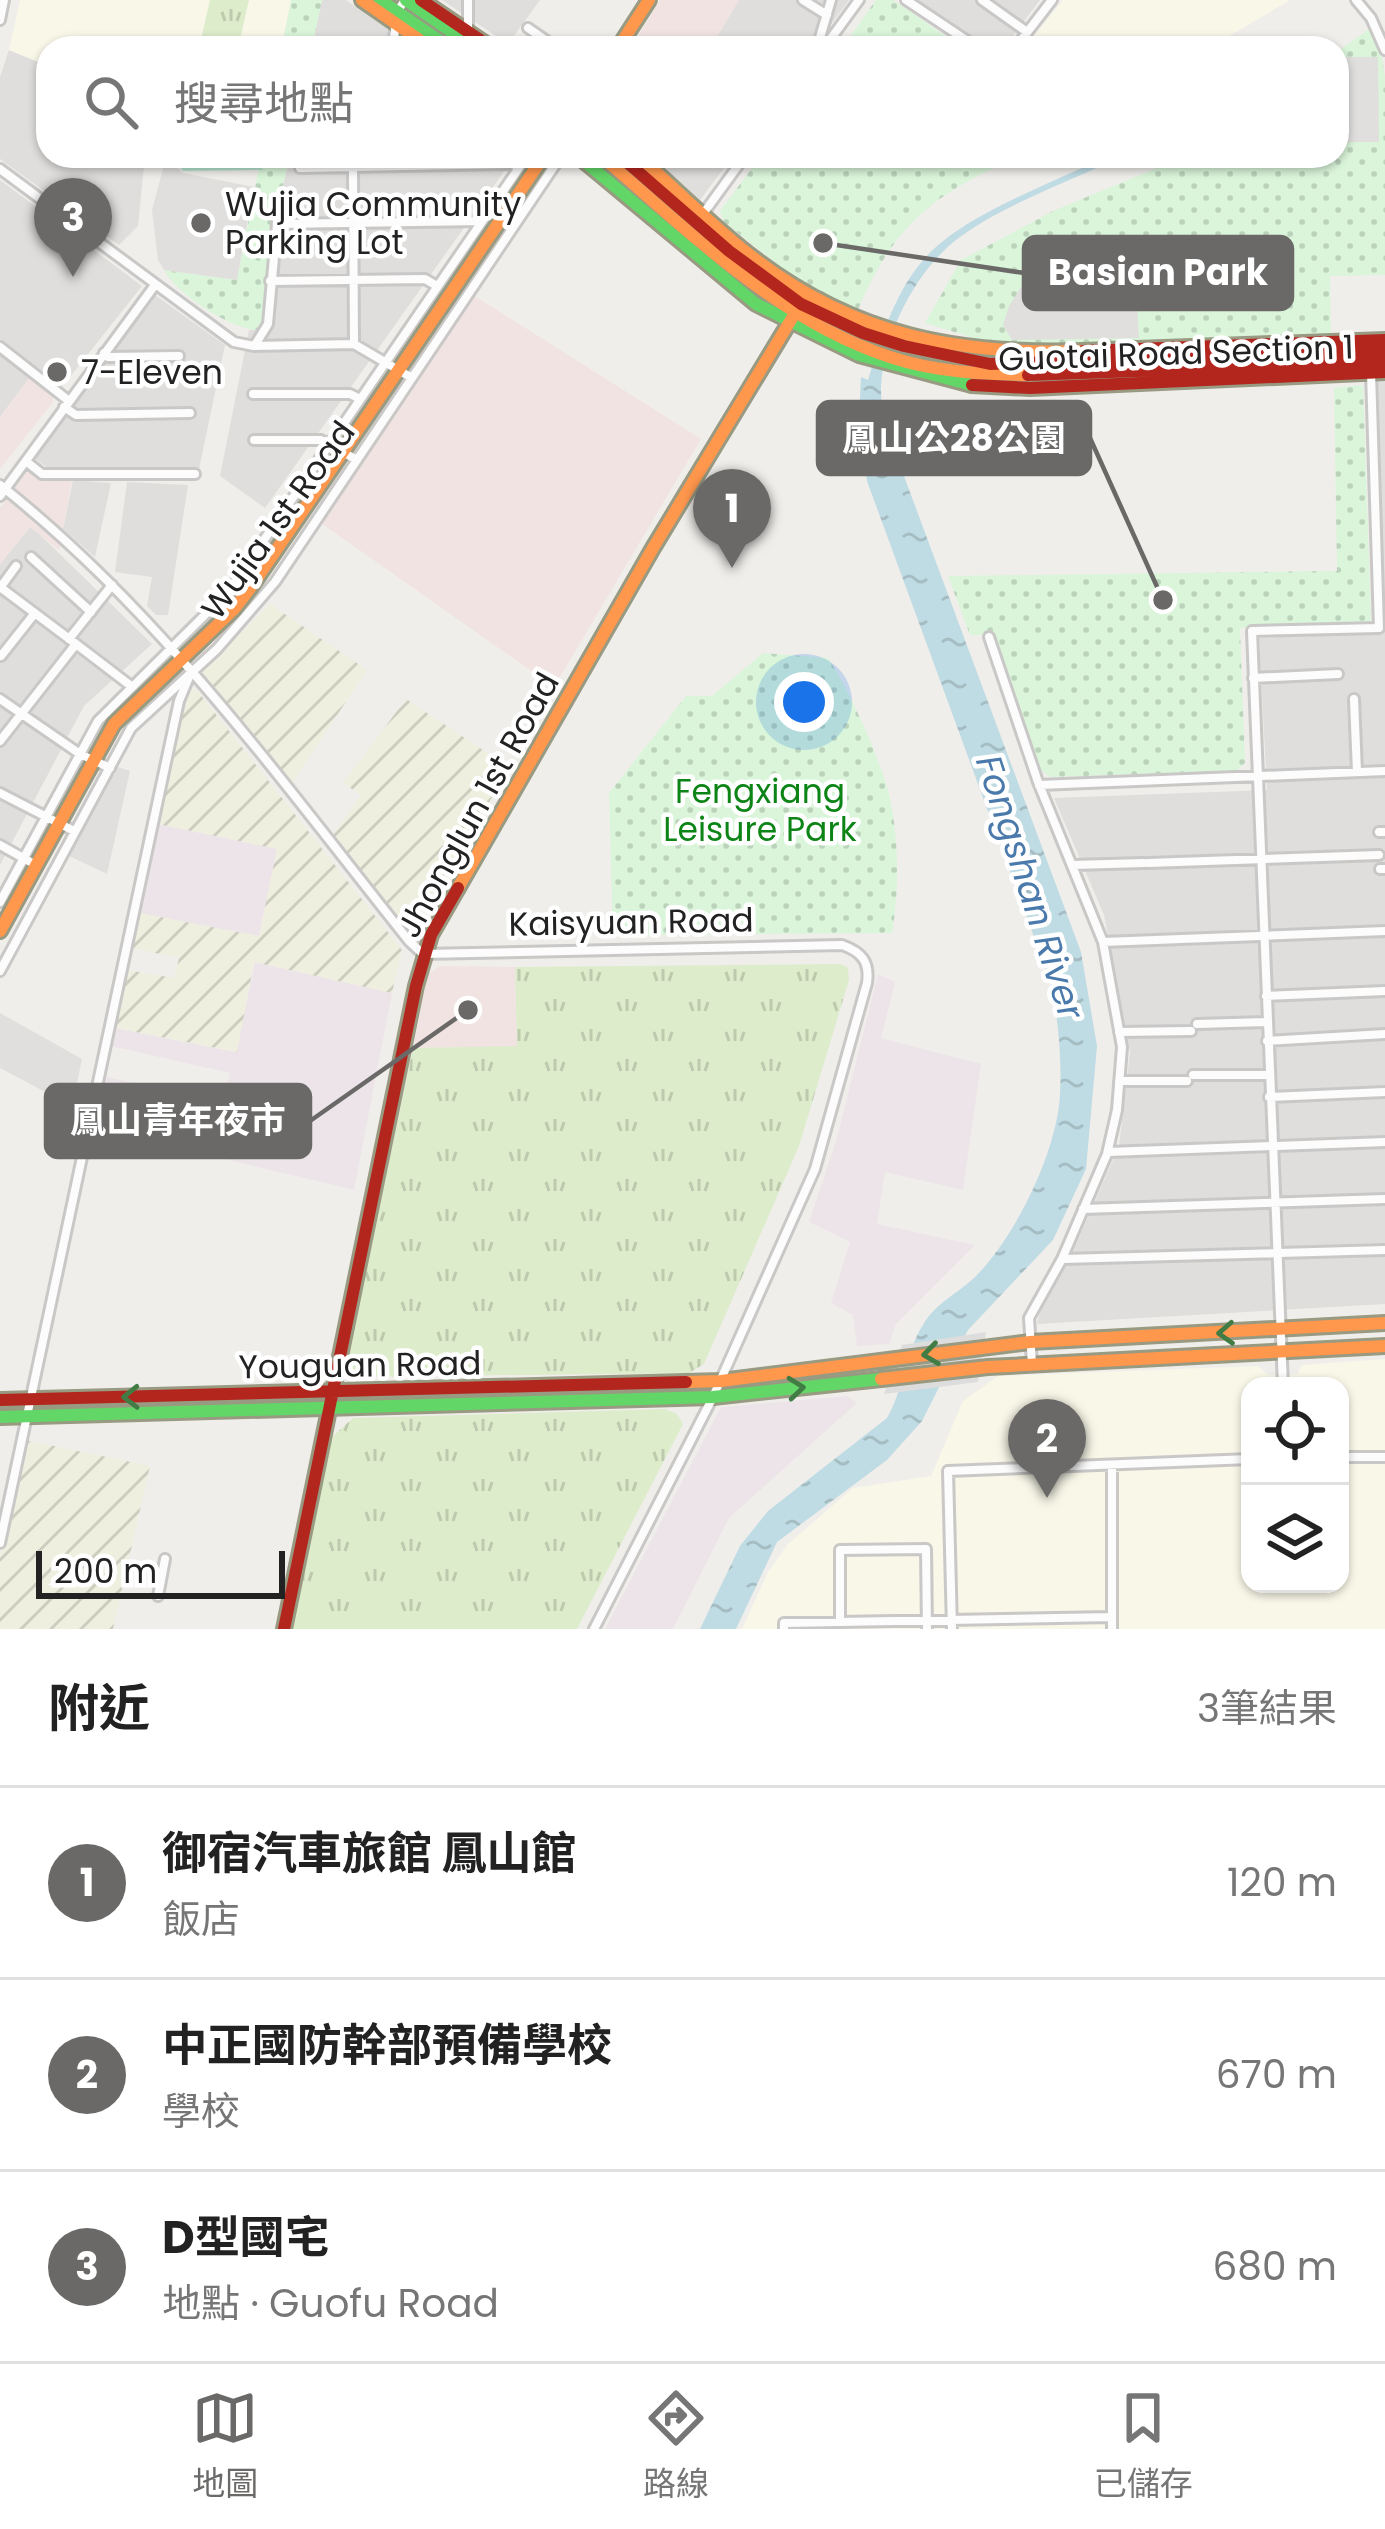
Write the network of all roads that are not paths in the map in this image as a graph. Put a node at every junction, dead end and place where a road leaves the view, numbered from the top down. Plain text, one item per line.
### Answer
1 (4, 0) edge
2 (362, 0) edge
3 (380, 0) edge
4 (421, 0) edge
5 (468, 0) edge
6 (649, 0) edge
7 (803, 0) edge
8 (831, 0) edge
9 (860, 0) edge
10 (906, 0) edge
11 (982, 0) edge
12 (1052, 0) edge
13 (1356, 0) edge
14 (401, 9) edge
15 (827, 15) junction
16 (0, 20) edge
17 (528, 28) dead end
18 (1027, 32) junction
19 (422, 36) edge
20 (435, 36) edge
21 (455, 36) edge
22 (461, 36) edge
23 (469, 36) edge
24 (539, 36) edge
25 (625, 36) edge
26 (823, 36) edge
27 (830, 36) edge
28 (960, 36) edge
29 (1024, 36) edge
30 (1385, 50) edge
31 (300, 168) dead end
32 (353, 168) junction
33 (391, 168) edge
34 (518, 168) edge
35 (535, 168) edge
36 (553, 168) edge
37 (598, 168) edge
38 (617, 168) edge
39 (633, 168) edge
40 (648, 168) edge
41 (736, 168) edge
42 (0, 169) edge
43 (482, 221) junction
44 (353, 224) junction
45 (694, 226) junction
46 (354, 279) junction
47 (270, 281) junction
48 (155, 285) junction
49 (437, 286) junction
50 (798, 309) junction
51 (862, 340) junction
52 (1385, 340) edge
53 (354, 344) junction
54 (254, 346) junction
55 (0, 347) edge
56 (1385, 351) edge
57 (104, 353) junction
58 (904, 353) junction
59 (10, 355) junction
60 (179, 356) dead end
61 (1385, 362) edge
62 (392, 365) junction
63 (0, 368) edge
64 (1378, 372) edge
65 (412, 377) junction
66 (253, 394) dead end
67 (360, 399) junction
68 (67, 404) junction
69 (190, 413) dead end
70 (254, 440) dead end
71 (329, 444) junction
72 (342, 452) junction
73 (357, 460) junction
74 (27, 462) junction
75 (195, 474) dead end
76 (2, 490) edge
77 (266, 536) junction
78 (279, 545) junction
79 (294, 553) junction
80 (31, 557) dead end
81 (16, 566) dead end
82 (112, 585) junction
83 (0, 587) edge
84 (91, 612) junction
85 (34, 613) junction
86 (989, 637) dead end
87 (72, 641) junction
88 (177, 653) junction
89 (1, 656) edge
90 (192, 670) junction
91 (1338, 674) dead end
92 (1253, 679) junction
93 (130, 686) junction
94 (0, 699) edge
95 (1354, 699) dead end
96 (21, 715) junction
97 (0, 741) edge
98 (86, 757) junction
99 (110, 768) junction
100 (1385, 771) edge
101 (1357, 772) junction
102 (1257, 776) junction
103 (1039, 785) junction
104 (0, 793) edge
105 (51, 819) junction
106 (74, 831) junction
107 (0, 845) edge
108 (1379, 855) dead end
109 (1260, 859) junction
110 (28, 861) junction
111 (1072, 865) junction
112 (0, 902) edge
113 (0, 931) edge
114 (1385, 931) edge
115 (1263, 937) junction
116 (1103, 942) junction
117 (423, 954) junction
118 (0, 971) edge
119 (1385, 991) edge
120 (1266, 996) junction
121 (1266, 1022) junction
122 (1120, 1032) junction
123 (1385, 1034) edge
124 (1267, 1041) junction
125 (1268, 1075) junction
126 (1120, 1082) junction
127 (1385, 1092) edge
128 (1269, 1097) junction
129 (1385, 1142) edge
130 (1271, 1146) junction
131 (1108, 1152) junction
132 (1385, 1198) edge
133 (1274, 1202) junction
134 (1083, 1209) junction
135 (1385, 1250) edge
136 (1277, 1252) junction
137 (1062, 1258) junction
138 (1385, 1323) edge
139 (1281, 1330) junction
140 (1030, 1342) junction
141 (1385, 1346) edge
142 (1282, 1353) junction
143 (1032, 1364) junction
144 (1283, 1377) edge
145 (721, 1382) junction
146 (713, 1397) junction
147 (29, 1399) junction
148 (0, 1400) edge
149 (330, 1400) junction
150 (0, 1417) edge
151 (25, 1417) junction
152 (1349, 1457) edge
153 (1385, 1457) edge
154 (1241, 1460) edge
155 (1112, 1465) junction
156 (0, 1543) edge
157 (165, 1559) dead end
158 (158, 1596) dead end
159 (1112, 1618) junction
160 (840, 1622) junction
161 (927, 1624) edge
162 (952, 1624) edge
163 (284, 1629) edge
164 (594, 1629) edge
165 (784, 1629) edge
166 (1112, 1629) edge

1 - 16 street
2 - 14 street
3 - 14 street
4 - 22 street
5 - 23 street
6 - 25 street
7 - 15 street
8 - 15 street
9 - 27 street
10 - 28 street
11 - 18 street
12 - 18 street
13 - 30 street
14 - 19 street
14 - 20 street
14 - 21 street
15 - 26 street
17 - 24 street
18 - 29 street
31 - 32 street
32 - 33 street
32 - 44 street
34 - 43 street, Wujia 1st Road
35 - 62 street, Wujia 1st Road
36 - 65 street, Wujia 1st Road
37 - 45 street
38 - 45 street
39 - 45 street
40 - 45 street
41 - 45 street
42 - 48 street
43 - 44 street
43 - 49 street, Wujia 1st Road
44 - 46 street
44 - 47 street
45 - 50 street
45 - 50 street
46 - 47 street
46 - 49 street
46 - 53 street
47 - 54 street
48 - 54 street
48 - 57 street
49 - 62 street, Wujia 1st Road
50 - 51 street
50 - 51 street
50 - 117 street, Jhonglun 1st Road
51 - 58 street
51 - 58 street
52 - 58 street, Guotai Road Section 1
53 - 54 street
53 - 62 street
55 - 59 street
56 - 58 street, Guotai Road Section 1
57 - 60 street
57 - 68 street
58 - 61 street, Guotai Road Section 1
58 - 64 street, Guotai Road Section 1
59 - 63 street
59 - 68 street
62 - 65 street
62 - 67 street, Wujia 1st Road
62 - 72 street, Wujia 1st Road
64 - 92 street
65 - 73 street, Wujia 1st Road
66 - 67 street
67 - 71 street, Wujia 1st Road
68 - 69 street
68 - 74 street
70 - 71 street
71 - 72 street
71 - 77 street, Wujia 1st Road
72 - 73 street
72 - 78 street, Wujia 1st Road
73 - 79 street, Wujia 1st Road
74 - 75 street
74 - 76 street
76 - 82 street
77 - 78 street
77 - 88 street, Wujia 1st Road
78 - 79 street
78 - 88 street, Wujia 1st Road
79 - 90 street, Wujia 1st Road
80 - 84 street
81 - 83 street
82 - 84 street
82 - 88 street
83 - 85 street
84 - 87 street
85 - 87 street
85 - 89 street
86 - 103 street
87 - 93 street
87 - 96 street
88 - 90 street
88 - 93 street, Wujia 1st Road
88 - 98 street, Wujia 1st Road
90 - 99 street, Wujia 1st Road
90 - 117 street
90 - 147 street
91 - 92 street
92 - 102 street
93 - 98 street, Wujia 1st Road
94 - 96 street
95 - 101 street
96 - 97 street
96 - 98 street
98 - 99 street
98 - 105 street, Wujia 1st Road
99 - 106 street, Wujia 1st Road
100 - 101 street
101 - 102 street
102 - 103 street
102 - 109 street
103 - 111 street
104 - 105 street
105 - 106 street
105 - 110 street, Wujia 1st Road
106 - 118 street, Wujia 1st Road
107 - 110 street
108 - 109 street
109 - 111 street
109 - 115 street
110 - 112 street, Wujia 1st Road
110 - 113 street, Wujia 1st Road
111 - 116 street
114 - 115 street
115 - 116 street
115 - 120 street
116 - 122 street
117 - 145 street, Kaisyuan Road
117 - 149 street, Jhonglun 1st Road
119 - 120 street
120 - 121 street
121 - 122 street
121 - 124 street
122 - 126 street
123 - 124 street
124 - 125 street
125 - 126 street
125 - 128 street
126 - 131 street
127 - 128 street
128 - 130 street
129 - 130 street
130 - 131 street
130 - 133 street
131 - 134 street
132 - 133 street
133 - 134 street
133 - 136 street
134 - 137 street
135 - 136 street
136 - 137 street
136 - 139 street
137 - 140 street
138 - 139 street
139 -> 140 street
139 - 142 street
140 - 143 street
140 -> 145 street
141 - 142 street
142 - 143 street
142 - 144 street
146 -> 143 street
145 - 146 street
145 - 149 street, Youguan Road
146 - 149 street, Youguan Road
146 - 164 street
147 - 148 street, Youguan Road
149 -> 147 street, Youguan Road
147 - 151 street
149 - 151 street, Youguan Road
149 - 163 street, Jhonglun 1st Road
150 - 151 street, Youguan Road
151 - 156 street
152 - 153 street
154 - 155 street
155 - 159 street
155 - 162 street
157 - 158 street
159 - 162 street
159 - 166 street
160 - 161 street
160 - 161 street
160 - 165 street
161 - 162 street

